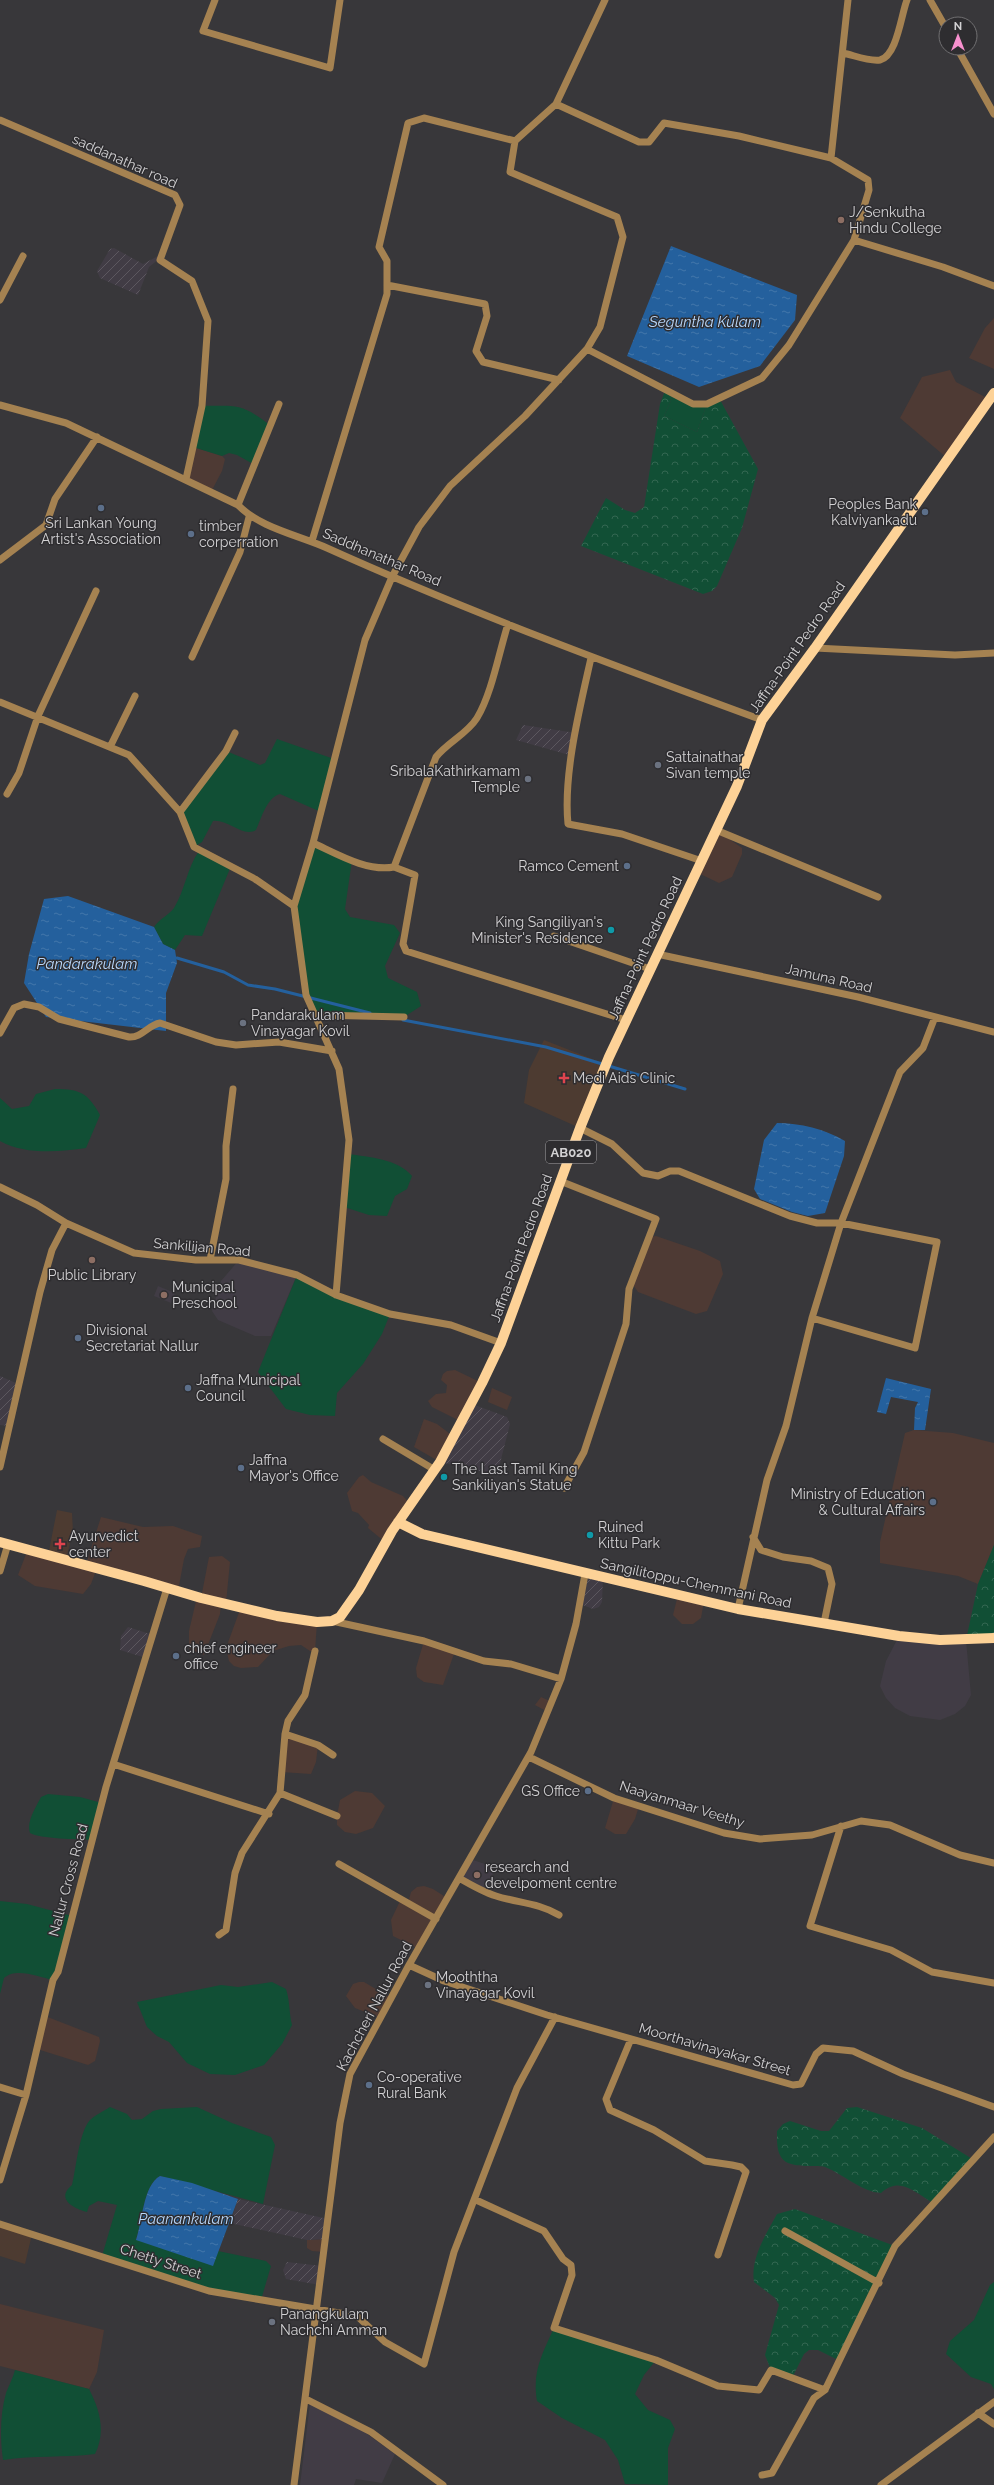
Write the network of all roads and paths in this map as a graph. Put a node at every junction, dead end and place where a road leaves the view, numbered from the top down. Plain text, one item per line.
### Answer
1 (214, 0) edge
2 (340, 0) edge
3 (605, 0) edge
4 (848, 0) edge
5 (907, 0) edge
6 (930, 0) edge
7 (939, 16) edge
8 (843, 54) junction
9 (961, 56) edge
10 (556, 104) junction
11 (994, 114) edge
12 (0, 120) edge
13 (515, 141) junction
14 (831, 158) junction
15 (854, 240) junction
16 (23, 256) dead end
17 (387, 285) junction
18 (994, 286) edge
19 (0, 300) edge
20 (587, 349) junction
21 (558, 380) junction
22 (994, 393) edge
23 (280, 404) dead end
24 (0, 405) edge
25 (97, 438) junction
26 (186, 479) junction
27 (238, 505) junction
28 (249, 517) junction
29 (312, 541) junction
30 (0, 560) edge
31 (392, 577) junction
32 (96, 591) dead end
33 (508, 624) junction
34 (816, 648) junction
35 (994, 653) edge
36 (192, 657) dead end
37 (591, 658) junction
38 (135, 696) dead end
39 (0, 702) edge
40 (38, 716) junction
41 (762, 720) junction
42 (235, 734) dead end
43 (110, 747) junction
44 (7, 794) dead end
45 (180, 812) junction
46 (716, 830) junction
47 (313, 843) junction
48 (702, 861) junction
49 (394, 867) junction
50 (878, 897) dead end
51 (294, 906) junction
52 (554, 936) dead end
53 (657, 954) junction
54 (650, 969) junction
55 (317, 1015) junction
56 (404, 1017) dead end
57 (935, 1017) junction
58 (626, 1020) junction
59 (0, 1032) edge
60 (994, 1032) edge
61 (332, 1051) junction
62 (233, 1089) dead end
63 (580, 1128) junction
64 (560, 1181) junction
65 (0, 1187) edge
66 (66, 1223) junction
67 (841, 1223) junction
68 (210, 1260) junction
69 (336, 1295) junction
70 (812, 1318) junction
71 (501, 1343) junction
72 (382, 1439) dead end
73 (0, 1467) edge
74 (435, 1470) junction
75 (564, 1488) dead end
76 (398, 1522) junction
77 (754, 1537) junction
78 (4, 1543) edge
79 (0, 1571) edge
80 (585, 1574) junction
81 (167, 1588) junction
82 (738, 1609) junction
83 (332, 1621) junction
84 (824, 1623) junction
85 (994, 1638) edge
86 (315, 1651) dead end
87 (561, 1679) junction
88 (285, 1734) junction
89 (334, 1755) dead end
90 (529, 1757) junction
91 (113, 1764) junction
92 (280, 1793) junction
93 (269, 1814) junction
94 (337, 1816) dead end
95 (841, 1826) junction
96 (994, 1863) edge
97 (339, 1864) dead end
98 (459, 1878) junction
99 (559, 1915) dead end
100 (436, 1919) junction
101 (219, 1935) dead end
102 (409, 1964) junction
103 (994, 1983) edge
104 (555, 2017) junction
105 (632, 2039) junction
106 (0, 2087) edge
107 (26, 2095) junction
108 (994, 2107) edge
109 (994, 2137) edge
110 (0, 2180) edge
111 (476, 2200) junction
112 (0, 2224) edge
113 (784, 2231) dead end
114 (718, 2255) dead end
115 (879, 2282) junction
116 (317, 2310) junction
117 (824, 2390) junction
118 (306, 2399) junction
119 (994, 2402) edge
120 (978, 2413) junction
121 (994, 2424) edge
122 (762, 2475) dead end
123 (294, 2485) edge
124 (443, 2485) edge
125 (881, 2485) edge

1 - 2 street
3 - 10 street
4 - 8 street
5 - 8 street
6 - 7 street
8 - 14 street
9 - 11 street
10 - 13 street
10 - 14 street
12 - 26 street, saddanathar road
13 - 17 street
13 - 20 street
14 - 15 street
15 - 18 street
15 - 20 street
16 - 19 street
17 - 21 street
17 - 29 street
20 - 21 street
21 - 31 street
22 - 34 main road, Jaffna-Point Pedro Road / AB020
23 - 27 street
24 - 25 street, Saddhanathar Road
25 - 26 street, Saddhanathar Road
25 - 30 street
26 - 27 street, Saddhanathar Road
27 - 28 street, Saddhanathar Road
28 - 29 street, Saddhanathar Road
28 - 36 street
29 - 31 street, Saddhanathar Road
31 - 33 street, Saddhanathar Road
31 - 47 street
32 - 40 street
33 - 37 street, Saddhanathar Road
33 - 49 street
34 - 35 street
34 - 41 main road, Jaffna-Point Pedro Road / AB020
37 - 41 street, Saddhanathar Road
37 - 48 street
38 - 43 street
39 - 40 street
40 - 43 street
40 - 44 street
41 - 46 main road, Jaffna-Point Pedro Road / AB020
42 - 45 street
43 - 45 street
45 - 51 street
46 - 48 main road, Jaffna-Point Pedro Road / AB020
46 - 50 street
47 - 49 street
47 - 51 street
48 - 53 main road, Jaffna-Point Pedro Road / AB020
49 - 58 street
51 - 55 street
52 - 54 street
53 - 54 main road, Jaffna-Point Pedro Road / AB020
53 - 57 street, Jamuna Road
54 - 58 main road, Jaffna-Point Pedro Road / AB020
55 - 56 street
55 - 61 street
57 - 60 street, Jamuna Road
57 - 67 street
58 - 63 main road, Jaffna-Point Pedro Road / AB020
59 - 61 street
61 - 69 street
62 - 68 street
63 - 64 main road, Jaffna-Point Pedro Road / AB020
63 - 67 street
64 - 71 main road, Jaffna-Point Pedro Road / AB020
64 - 75 street
65 - 66 street, Sankilijan Road
66 - 68 street, Sankilijan Road
66 - 73 street
67 - 70 street
67 - 70 street
68 - 69 street, Sankilijan Road
69 - 71 street, Sankilijan Road
70 - 77 street
71 - 74 main road, Jaffna-Point Pedro Road / AB020
72 - 74 street
74 - 76 main road, Jaffna-Point Pedro Road / AB020
76 - 80 main road, Sangilitoppu-Chemmani Road
76 - 83 main road, Jaffna-Point Pedro Road / AB020
77 - 82 street
77 - 84 street
78 - 79 street
78 - 81 main road
80 - 82 main road, Sangilitoppu-Chemmani Road
80 - 87 street, Kachcheri Nallur Road
81 - 83 main road
81 - 91 street, Nallur Cross Road
82 - 84 main road, Sangilitoppu-Chemmani Road
83 - 87 street
84 - 85 main road, Sangilitoppu-Chemmani Road
86 - 88 street
87 - 90 street, Kachcheri Nallur Road
88 - 89 street
88 - 92 street
90 - 95 street, Naayanmaar Veethy
90 - 98 street, Kachcheri Nallur Road
91 - 93 street
91 - 107 street, Nallur Cross Road
92 - 93 street
92 - 94 street
93 - 101 street
95 - 96 street, Naayanmaar Veethy
95 - 103 street
97 - 100 street
98 - 99 street
98 - 100 street, Kachcheri Nallur Road
100 - 102 street, Kachcheri Nallur Road
102 - 104 street, Moorthavinayakar Street
102 - 116 street, Kachcheri Nallur Road
104 - 105 street, Moorthavinayakar Street
104 - 111 street
105 - 108 street, Moorthavinayakar Street
105 - 114 street
106 - 107 street
107 - 110 street, Nallur Cross Road
109 - 115 street
111 - 116 street, Chetty Street
111 - 117 street
112 - 116 street, Chetty Street
113 - 115 street
115 - 117 street
116 - 118 street, Kachcheri Nallur Road
117 - 122 street
118 - 123 street, Kachcheri Nallur Road
118 - 124 street
119 - 120 street
120 - 121 street
120 - 125 street

